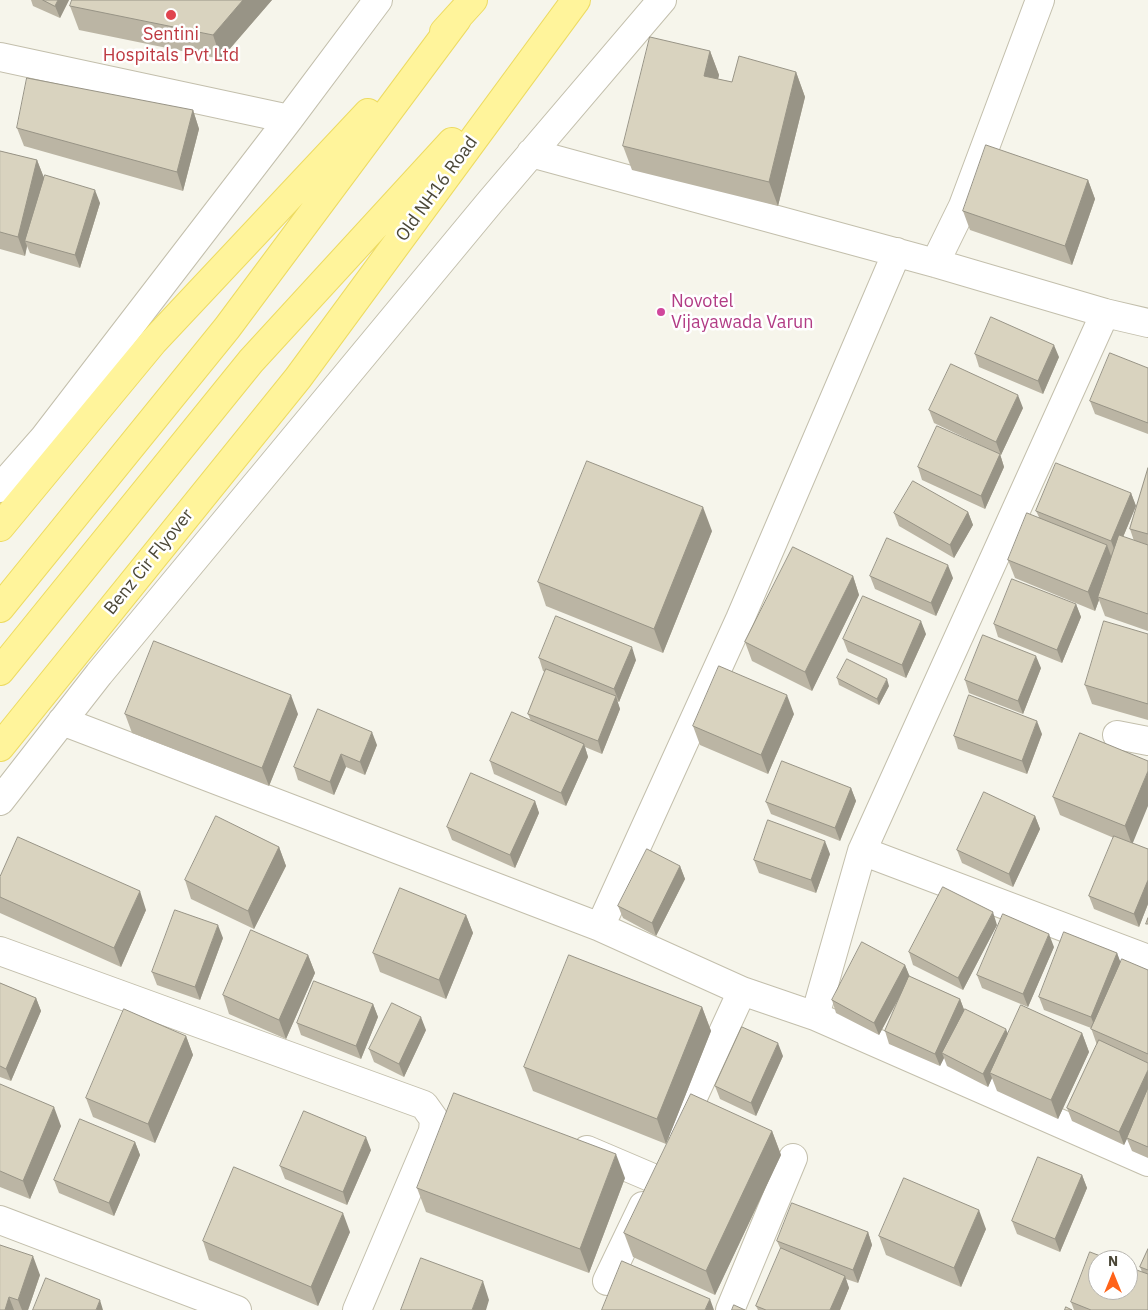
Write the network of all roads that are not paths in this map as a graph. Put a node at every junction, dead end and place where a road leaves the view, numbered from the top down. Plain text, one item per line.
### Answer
1 (378, 0) edge
2 (576, 0) edge
3 (662, 0) edge
4 (1040, 0) edge
5 (465, 10) edge
6 (546, 39) junction
7 (0, 57) edge
8 (289, 119) junction
9 (531, 153) junction
10 (897, 252) junction
11 (935, 263) junction
12 (1105, 314) junction
13 (1148, 323) edge
14 (298, 378) joint
15 (0, 488) edge
16 (0, 527) edge
17 (0, 608) edge
18 (0, 671) edge
19 (62, 721) junction
20 (1117, 735) dead end
21 (1148, 741) edge
22 (0, 747) edge
23 (0, 801) edge
24 (862, 851) junction
25 (600, 927) junction
26 (0, 951) edge
27 (1148, 960) edge
28 (742, 991) junction
29 (814, 1016) junction
30 (568, 1142) edge
31 (792, 1158) dead end
32 (1148, 1162) edge
33 (655, 1179) junction
34 (0, 1220) edge
35 (607, 1281) dead end
36 (237, 1310) edge
37 (357, 1310) edge
38 (730, 1310) edge

1 - 8 street
2 - 6 main road, Old NH16 Road
3 - 9 street
4 - 11 street
5 - 16 main road
5 - 17 main road
6 - 14 main road, Old NH16 Road
6 - 18 main road
7 - 8 street
8 - 15 street
9 - 10 street
9 - 19 street
10 - 11 street
10 - 25 street
11 - 12 street
12 - 13 street
12 - 24 street
14 - 22 main road, Benz Cir Flyover
19 - 23 street
19 - 25 street
20 - 21 street
24 - 27 street
24 - 29 street
25 - 28 street
26 - 37 street
28 - 29 street
28 - 33 street
29 - 32 street
30 - 33 street
31 - 38 street
33 - 35 street
34 - 36 street

